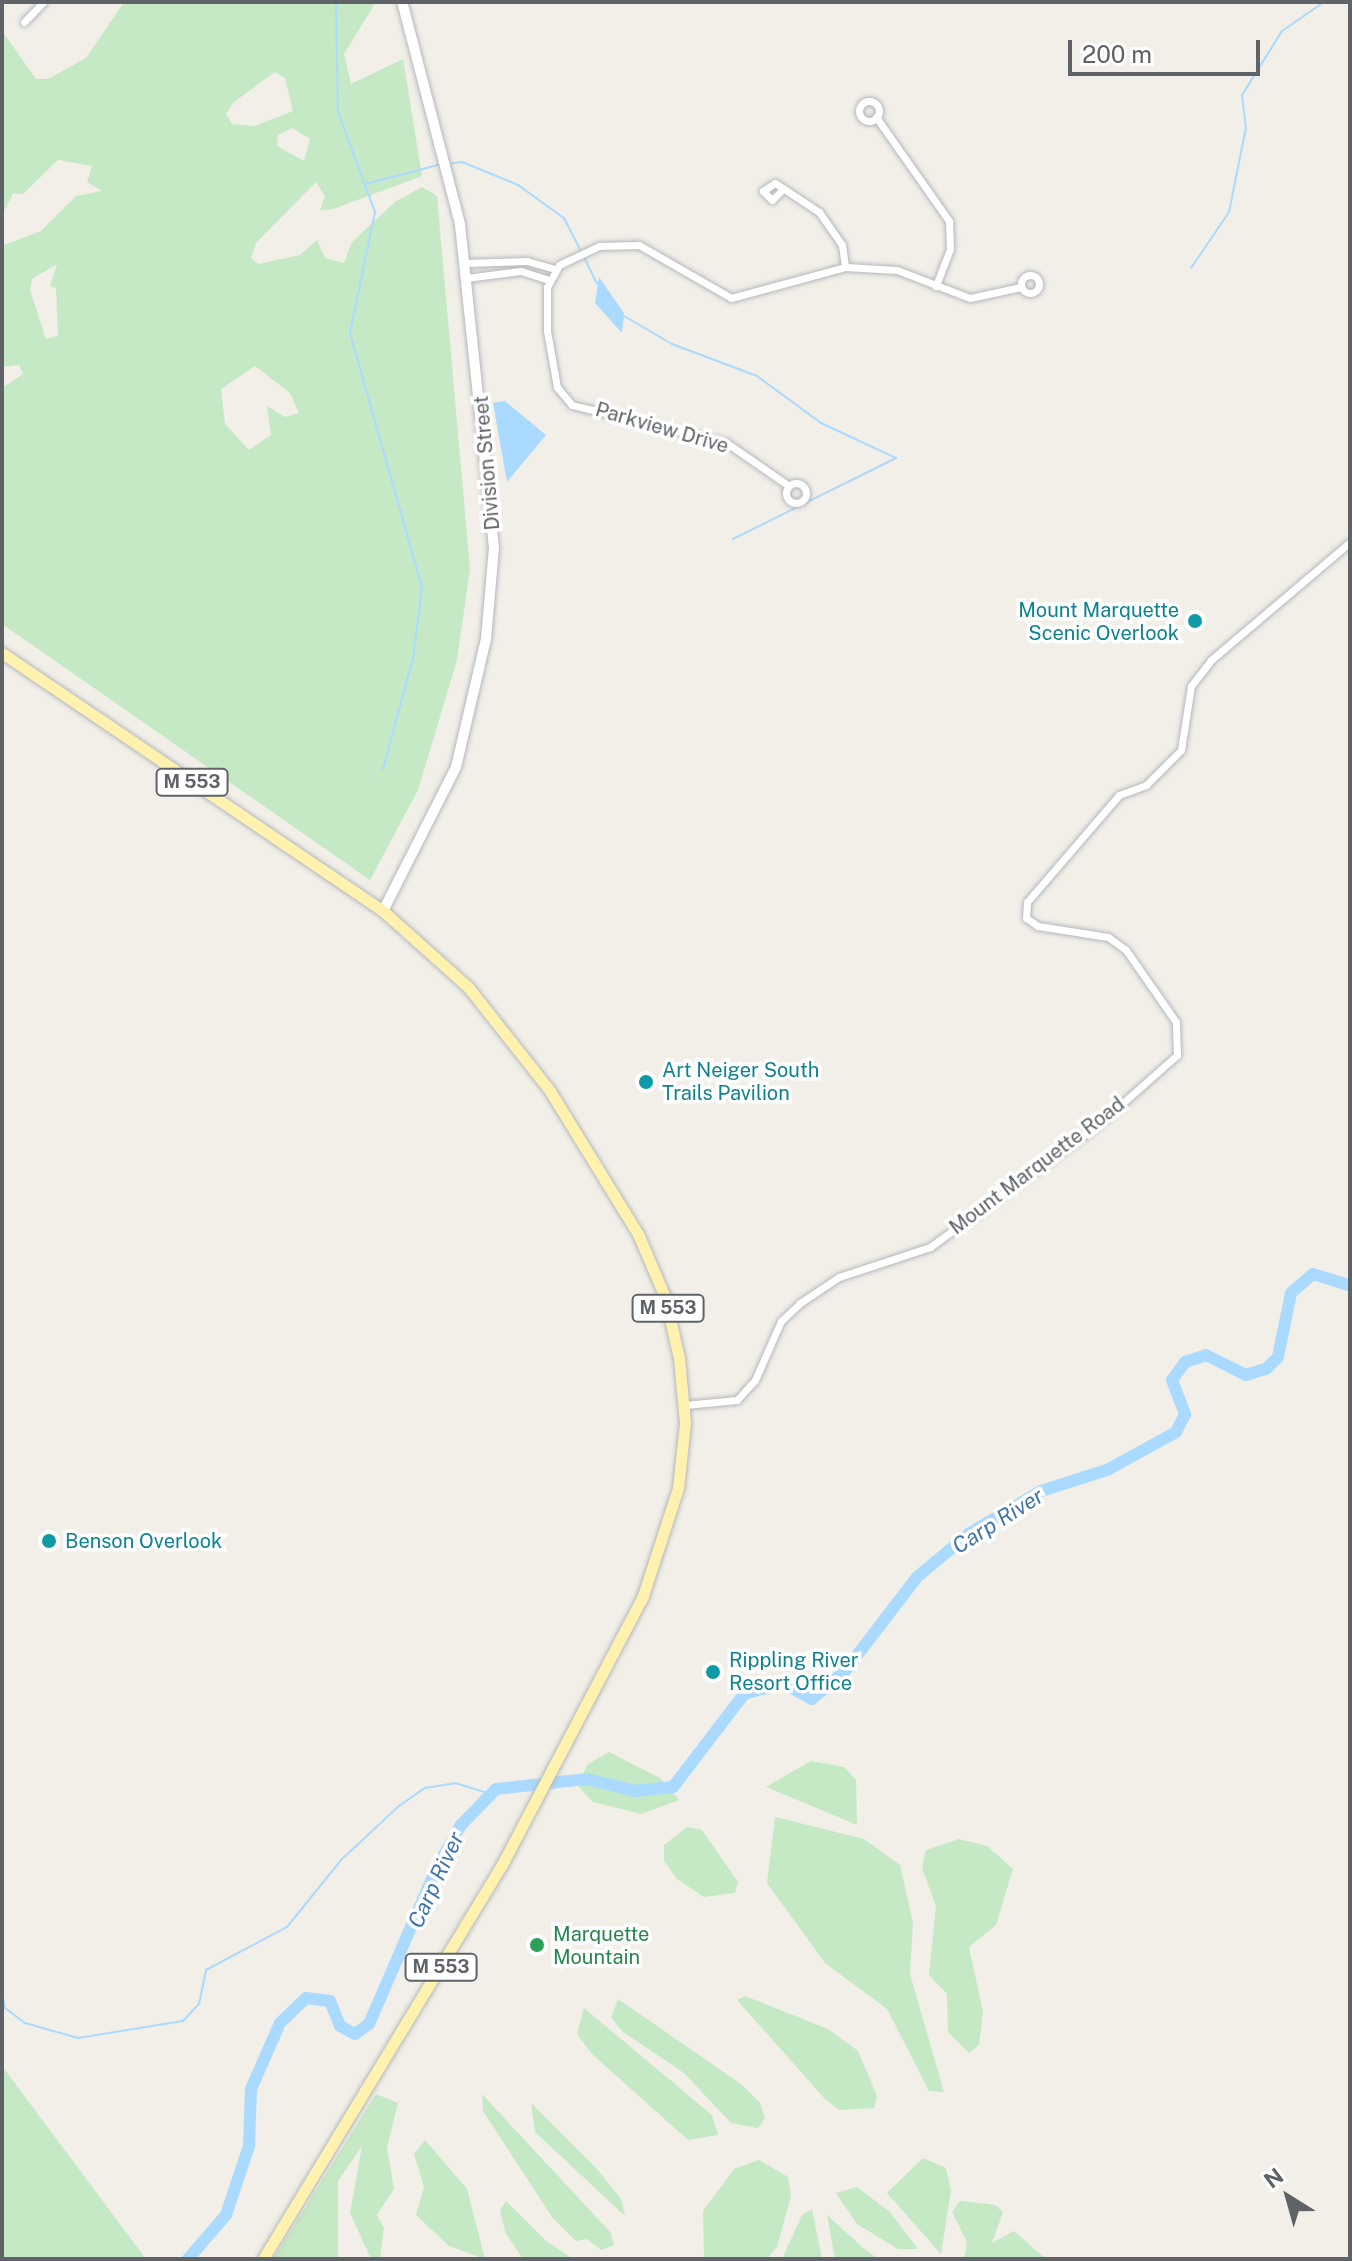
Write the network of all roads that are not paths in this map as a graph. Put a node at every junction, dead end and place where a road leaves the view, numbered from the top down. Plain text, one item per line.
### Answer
1 (43, 2) edge
2 (402, 2) edge
3 (24, 22) dead end
4 (876, 117) dead end
5 (780, 192) dead end
6 (465, 263) junction
7 (845, 267) junction
8 (555, 269) junction
9 (466, 278) junction
10 (548, 280) junction
11 (936, 286) junction
12 (1021, 287) dead end
13 (789, 486) dead end
14 (1350, 542) edge
15 (2, 653) edge
16 (383, 911) junction
17 (685, 1405) junction
18 (263, 2259) edge

1 - 3 street
2 - 6 street, Division Street
4 - 11 street
5 - 7 street
6 - 8 street
6 - 9 street, Division Street
7 - 8 street
7 - 11 street
8 - 10 street
9 - 10 street
9 - 16 street, Division Street
10 - 13 street, Parkview Drive
11 - 12 street
14 - 17 street, Mount Marquette Road
15 - 16 main road, M 553
16 - 17 main road, M 553
17 - 18 main road, M 553

